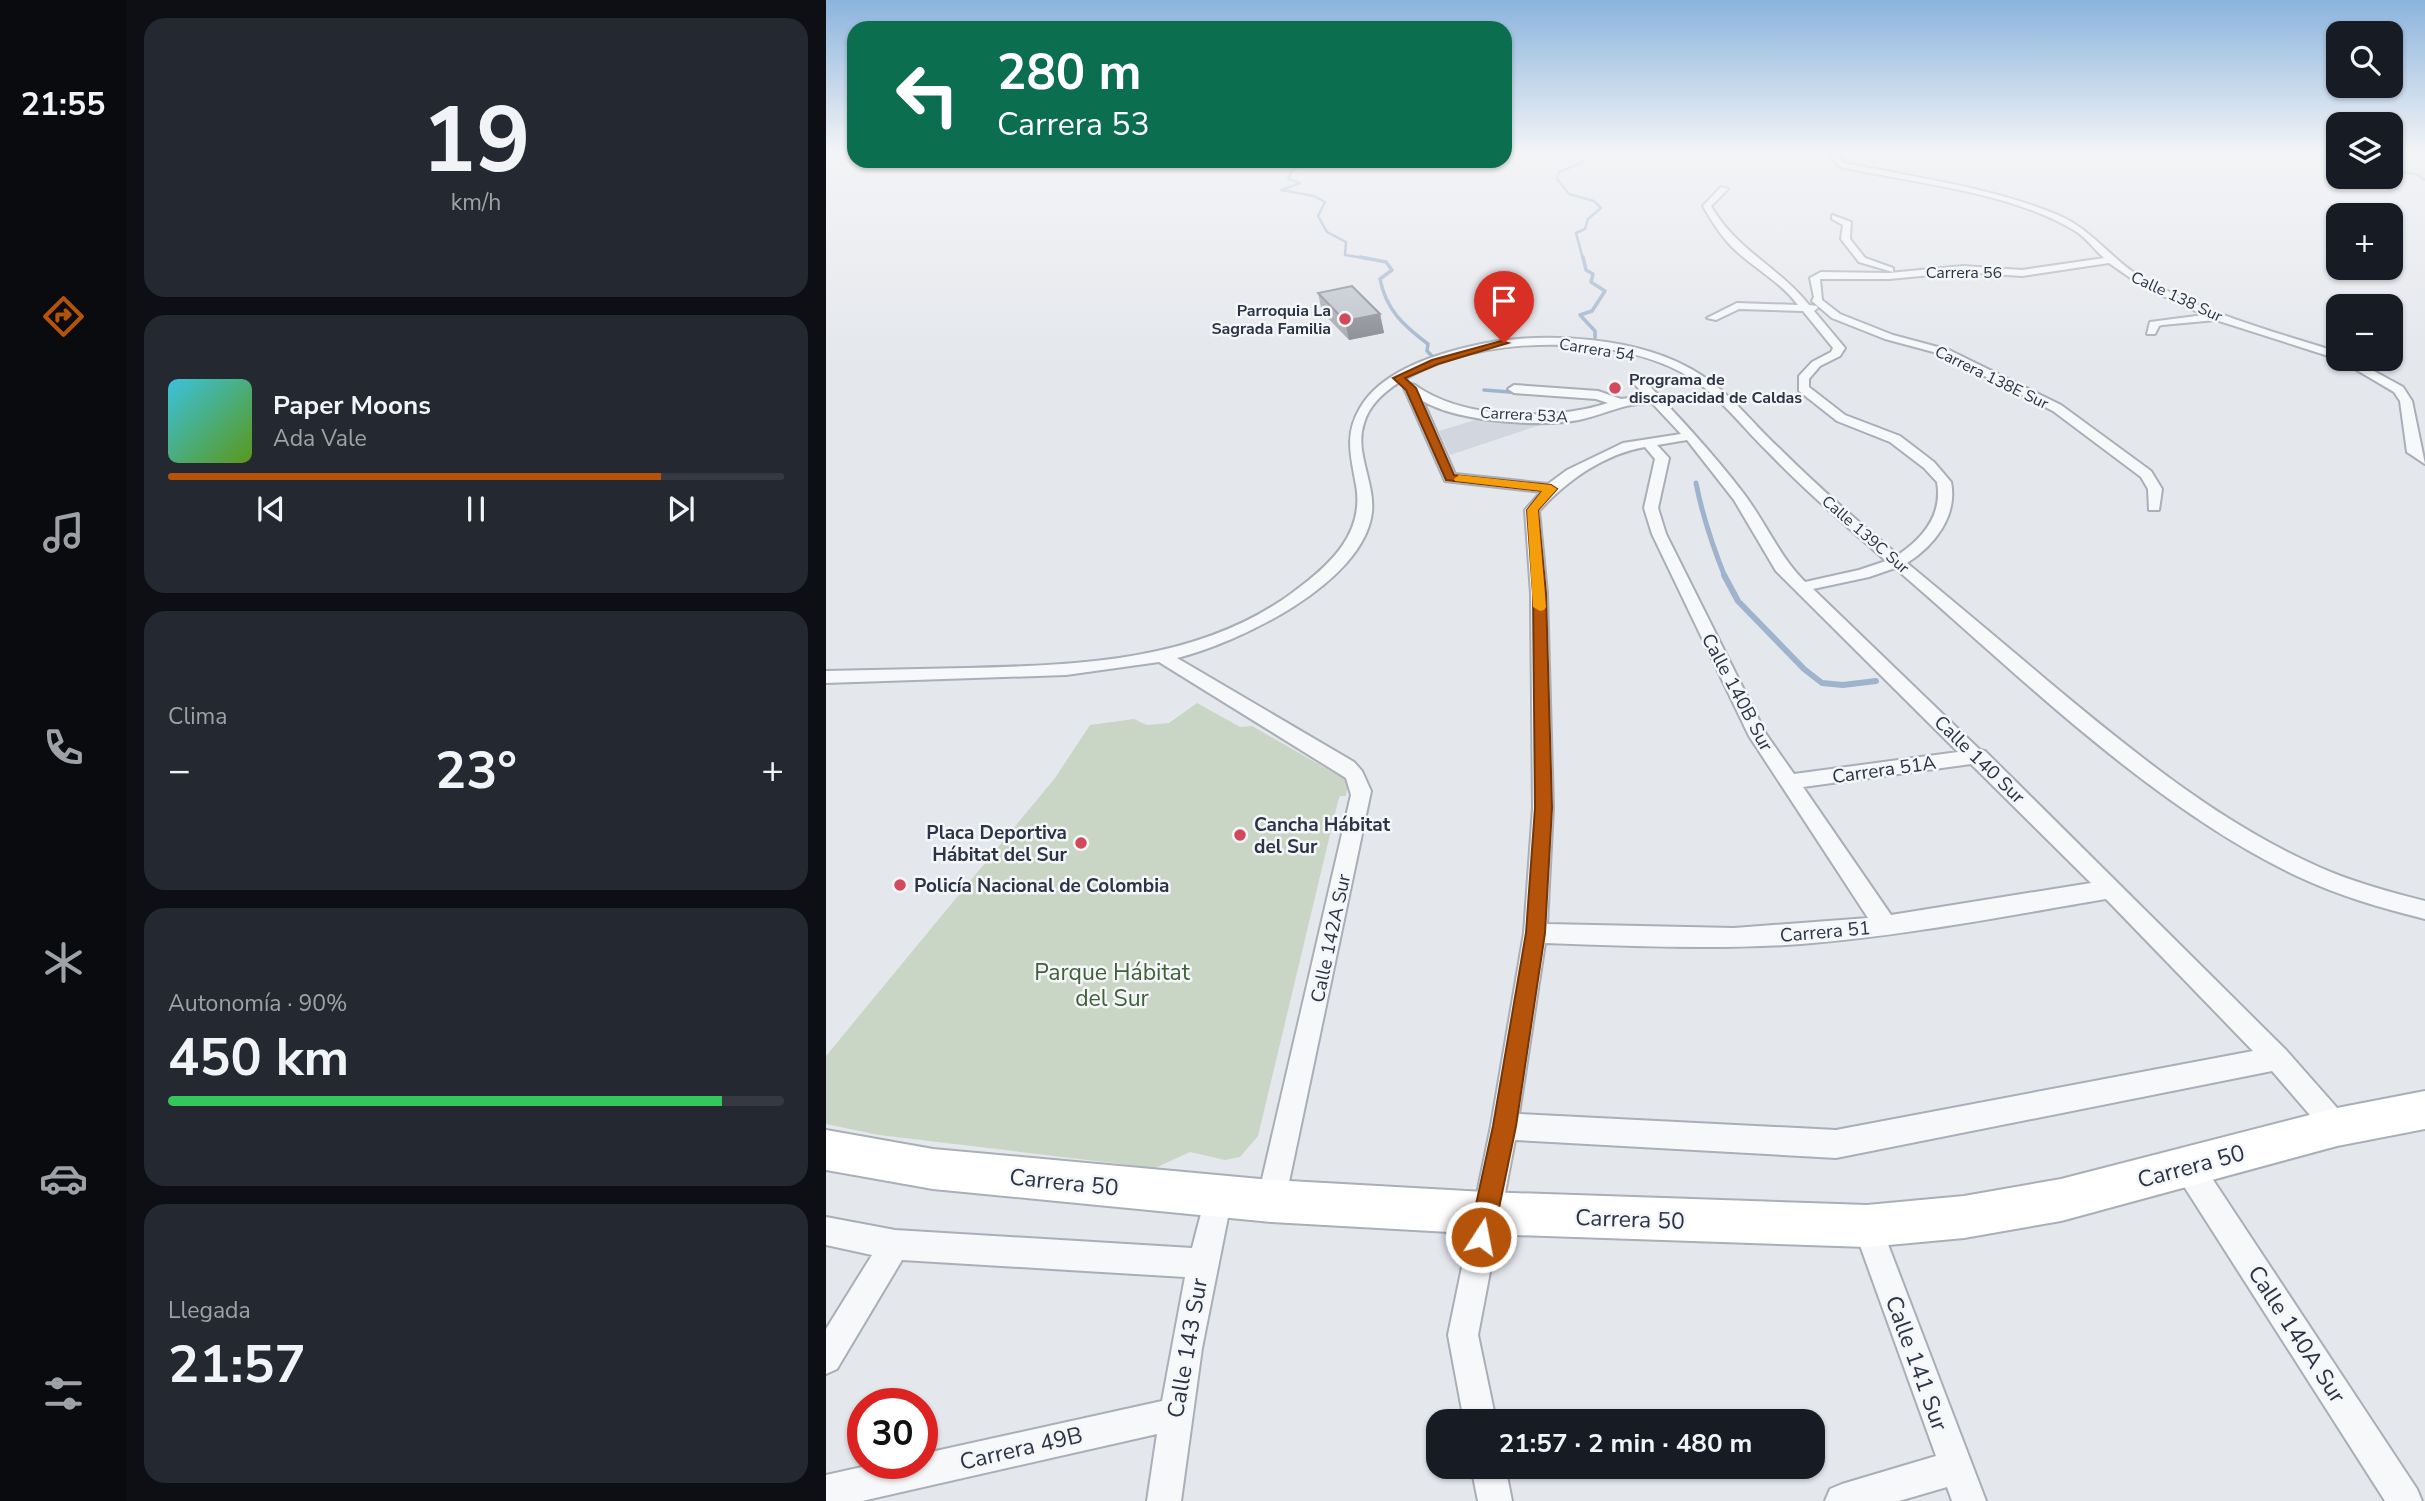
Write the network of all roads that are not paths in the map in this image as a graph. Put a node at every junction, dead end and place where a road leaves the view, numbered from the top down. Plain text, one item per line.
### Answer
1 (1716, 222) edge
2 (1845, 222) edge
3 (2065, 222) edge
4 (2111, 260) junction
5 (1904, 275) junction
6 (1821, 307) junction
7 (1806, 308) junction
8 (2217, 317) junction
9 (1712, 318) dead end
10 (2151, 332) dead end
11 (2326, 352) edge
12 (1674, 365) joint
13 (2365, 371) edge
14 (1398, 378) junction
15 (1637, 380) dead end
16 (1411, 388) junction
17 (1514, 389) dead end
18 (1656, 400) junction
19 (1617, 402) junction
20 (1690, 436) junction
21 (1647, 442) junction
22 (2420, 456) edge
23 (1551, 489) junction
24 (2154, 507) dead end
25 (1899, 562) junction
26 (1802, 587) junction
27 (1161, 656) junction
28 (826, 677) edge
29 (1978, 756) junction
30 (1790, 782) junction
31 (2111, 889) junction
32 (2425, 910) edge
33 (1886, 926) junction
34 (1535, 933) junction
35 (2277, 1058) junction
36 (2425, 1110) edge
37 (1504, 1126) junction
38 (2337, 1127) junction
39 (828, 1151) edge
40 (2188, 1167) junction
41 (1219, 1197) junction
42 (1271, 1201) junction
43 (1485, 1213) junction
44 (1867, 1226) junction
45 (826, 1231) edge
46 (895, 1245) junction
47 (1202, 1263) junction
48 (826, 1358) edge
49 (1478, 1409) edge
50 (1175, 1414) junction
51 (1956, 1467) junction
52 (1491, 1479) edge
53 (826, 1492) edge
54 (1164, 1501) edge
55 (1495, 1501) edge
56 (1842, 1501) edge
57 (1969, 1501) edge
58 (2405, 1501) edge

1 - 7 street
2 - 5 street
3 - 4 street, Calle 138 Sur
4 - 5 street, Carrera 56
4 - 8 street, Calle 138 Sur
5 - 6 street, Carrera 56
6 - 7 street
6 - 24 street, Carrera 138E Sur
7 - 9 street
7 - 25 street
8 - 10 street
8 - 11 street, Calle 138 Sur
12 - 14 street, Carrera 54
12 - 25 street, Calle 139C Sur
13 - 22 street
14 - 16 street, Carrera 53A
14 - 27 street
15 - 18 street, Calle 140 Sur
16 - 19 street, Carrera 53A
16 - 23 street
17 - 19 street
18 - 19 street, Carrera 53A
18 - 20 street, Calle 140 Sur
20 - 21 street
20 - 26 street, Calle 140 Sur
21 - 23 street
21 - 30 street, Calle 140B Sur
23 - 34 street
25 - 26 street
25 - 32 street, Calle 139C Sur
26 - 29 street, Calle 140 Sur
27 - 28 street
27 - 42 street, Calle 142A Sur
29 - 30 street, Carrera 51A
29 - 31 street, Calle 140 Sur
30 - 33 street, Calle 140B Sur
31 - 33 street, Carrera 51
31 - 35 street, Calle 140 Sur
33 - 34 street, Carrera 51
34 - 37 street
35 - 37 street
35 - 38 street, Calle 140 Sur
36 - 38 main road, Carrera 50
37 - 43 street
38 - 40 main road, Carrera 50
39 - 41 main road, Carrera 50
40 - 44 main road, Carrera 50
40 - 58 street, Calle 140A Sur
41 - 42 main road, Carrera 50
41 - 47 street, Calle 143 Sur
42 - 43 main road, Carrera 50
43 - 44 main road, Carrera 50
43 - 49 street
44 - 51 street, Calle 141 Sur
45 - 46 street
46 - 47 street
46 - 48 street
47 - 50 street, Calle 143 Sur
50 - 53 street, Carrera 49B
50 - 54 street, Calle 143 Sur
51 - 56 street
51 - 57 street, Calle 141 Sur
52 - 55 street

